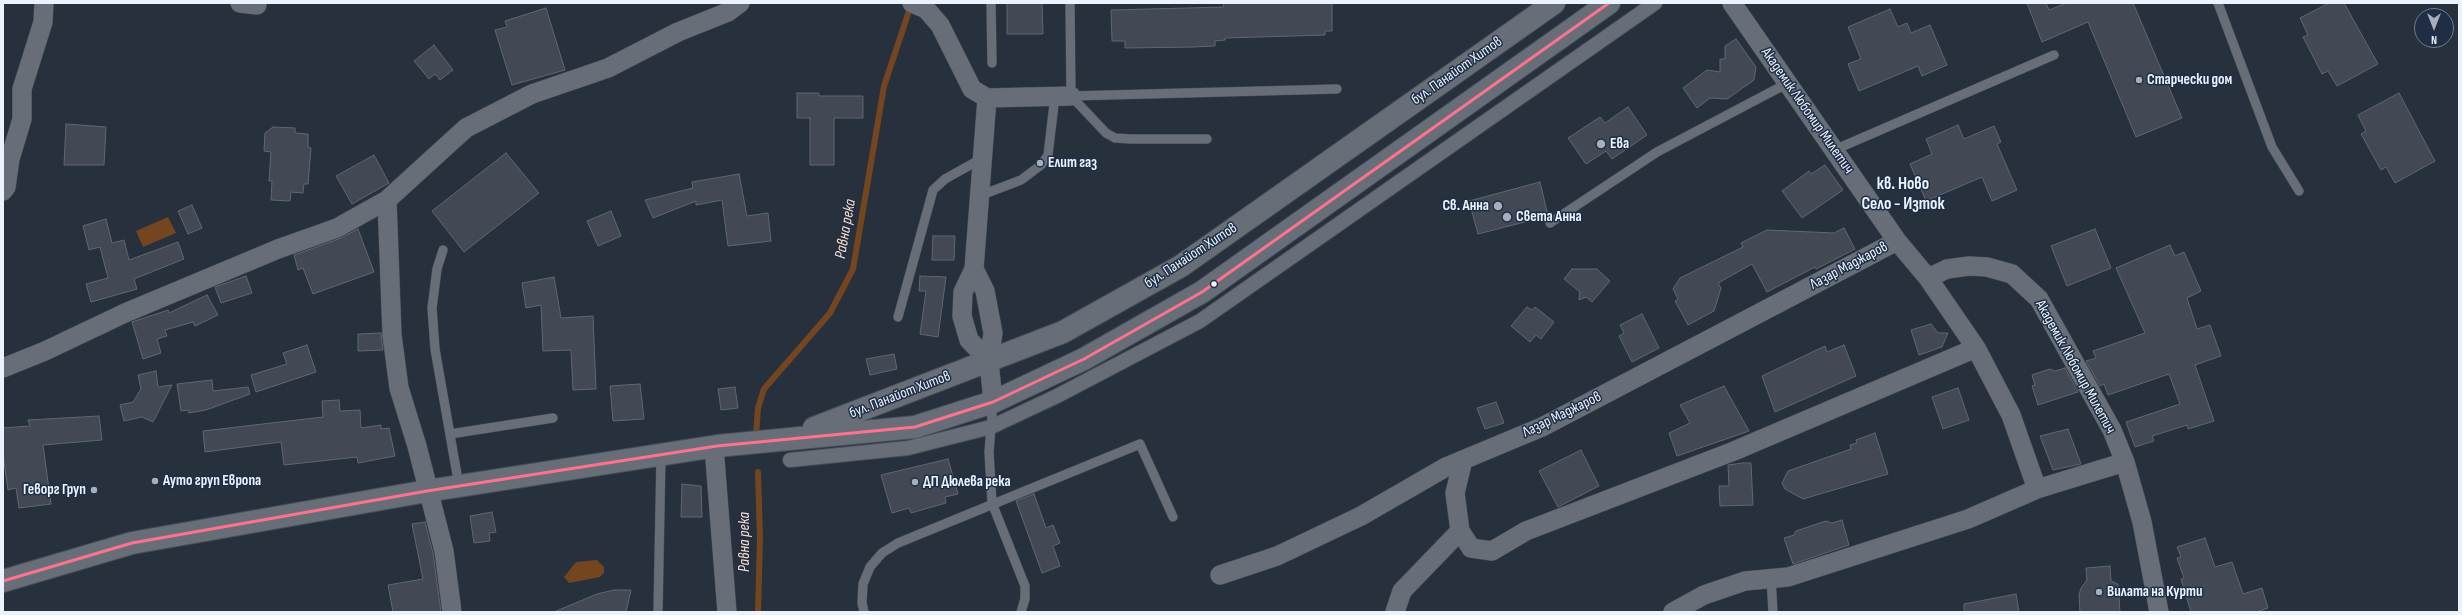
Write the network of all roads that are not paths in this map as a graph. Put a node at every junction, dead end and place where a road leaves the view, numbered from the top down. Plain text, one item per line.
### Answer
1 (44, 3) edge
2 (740, 3) edge
3 (991, 3) edge
4 (1070, 3) edge
5 (1554, 3) edge
6 (1609, 3) edge
7 (1655, 3) edge
8 (1732, 3) edge
9 (2218, 3) edge
10 (918, 6) edge
11 (2054, 55) dead end
12 (992, 63) dead end
13 (1788, 83) junction
14 (1337, 89) dead end
15 (1063, 96) junction
16 (987, 98) junction
17 (1206, 139) dead end
18 (1834, 150) junction
19 (981, 159) junction
20 (3, 191) edge
21 (2299, 191) dead end
22 (979, 196) junction
23 (387, 200) junction
24 (1550, 223) dead end
25 (1897, 241) junction
26 (443, 250) dead end
27 (974, 269) junction
28 (1928, 278) junction
29 (898, 317) dead end
30 (1976, 348) junction
31 (989, 361) junction
32 (3, 368) edge
33 (993, 402) junction
34 (553, 418) dead end
35 (991, 427) junction
36 (450, 434) junction
37 (790, 437) junction
38 (716, 446) junction
39 (661, 455) junction
40 (790, 460) dead end
41 (1463, 460) junction
42 (2124, 462) junction
43 (459, 486) junction
44 (2037, 490) junction
45 (427, 491) junction
46 (992, 503) junction
47 (1173, 517) dead end
48 (1460, 531) junction
49 (1220, 575) dead end
50 (1771, 578) junction
51 (3, 581) edge
52 (452, 612) edge
53 (658, 612) edge
54 (727, 612) edge
55 (864, 612) edge
56 (1021, 612) edge
57 (1395, 612) edge
58 (1673, 612) edge
59 (1773, 612) edge
60 (2159, 612) edge

1 - 20 street
2 - 23 street
3 - 12 lane
4 - 15 lane
5 - 31 street, бул. Панайот Хитов
6 - 33 street, бул. Панайот Хитов
7 - 35 street
8 - 13 street, Академик Любомир Милетич
9 - 21 lane
10 - 16 street
11 - 18 lane
13 - 18 street, Академик Любомир Милетич
13 - 24 lane
14 - 15 lane
15 - 16 street
15 - 17 lane
15 - 22 lane
16 - 19 street
18 - 25 street, Академик Любомир Милетич
19 - 22 street
19 - 29 lane
22 - 27 street
23 - 32 street
23 - 45 street
25 - 28 street, Академик Любомир Милетич
25 - 41 street, Лазар Маджаров
26 - 36 lane
27 - 31 street
27 - 31 street
28 - 30 street
28 - 42 street, Академик Любомир Милетич
30 - 44 street
30 - 48 street
31 - 33 street
31 - 37 street, бул. Панайот Хитов
33 - 35 lane
33 - 37 street, бул. Панайот Хитов
34 - 36 lane
35 - 40 street
35 - 46 lane
36 - 43 lane
37 - 38 street, бул. Панайот Хитов
38 - 39 street, бул. Панайот Хитов
38 - 54 street
39 - 43 street, бул. Панайот Хитов
39 - 53 lane
41 - 48 street
41 - 49 street, Лазар Маджаров
42 - 44 street
42 - 60 street, Академик Любомир Милетич
43 - 45 street, бул. Панайот Хитов
44 - 50 street
45 - 51 street, бул. Панайот Хитов
45 - 52 street
46 - 47 lane
46 - 55 lane
46 - 56 lane
48 - 57 street
50 - 58 street
50 - 59 lane

